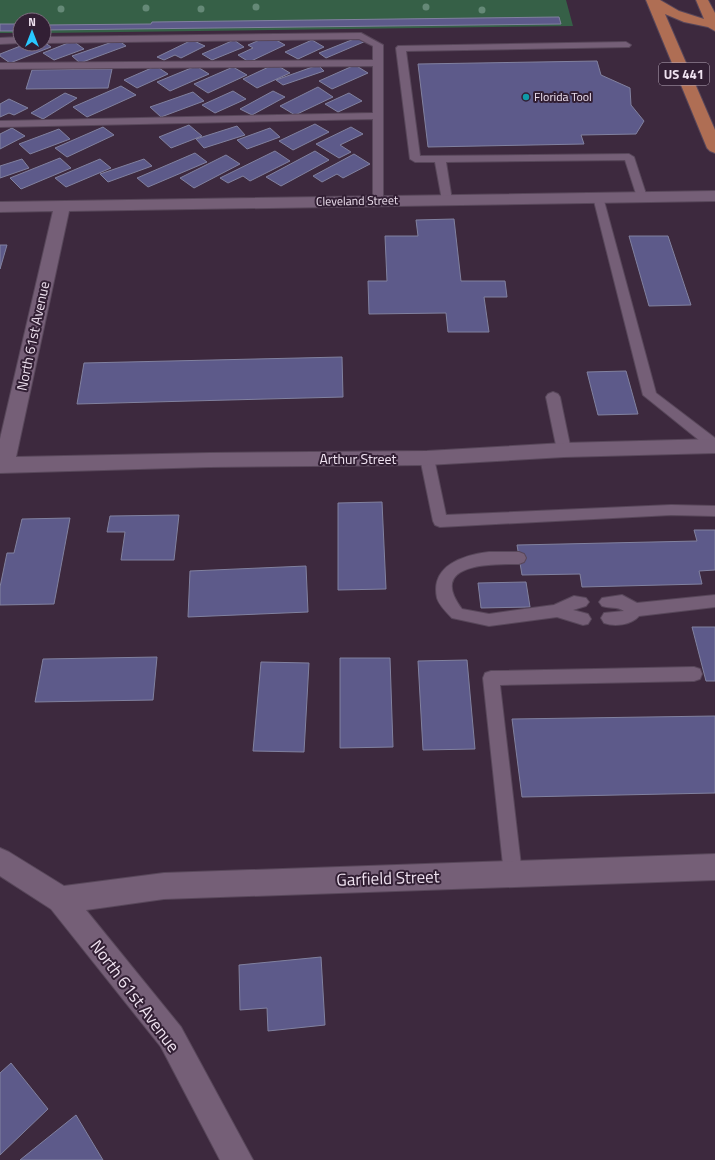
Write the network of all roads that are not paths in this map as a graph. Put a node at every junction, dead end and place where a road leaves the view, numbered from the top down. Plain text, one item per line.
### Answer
1 (652, 0) edge
2 (702, 0) edge
3 (714, 25) edge
4 (12, 40) edge
5 (52, 40) edge
6 (0, 41) edge
7 (626, 45) dead end
8 (378, 64) junction
9 (0, 66) edge
10 (378, 116) junction
11 (0, 124) edge
12 (715, 148) edge
13 (440, 158) junction
14 (715, 196) edge
15 (598, 197) junction
16 (642, 197) junction
17 (447, 200) junction
18 (378, 201) junction
19 (62, 206) junction
20 (0, 207) edge
21 (553, 397) dead end
22 (715, 445) edge
23 (564, 450) junction
24 (427, 458) junction
25 (2, 465) edge
26 (715, 511) edge
27 (519, 558) dead end
28 (715, 601) edge
29 (581, 602) dead end
30 (607, 602) dead end
31 (636, 610) junction
32 (557, 611) junction
33 (609, 618) dead end
34 (583, 619) dead end
35 (694, 674) dead end
36 (0, 861) edge
37 (715, 867) edge
38 (512, 874) junction
39 (61, 900) junction
40 (238, 1160) edge

1 - 3 main road
1 - 12 main road, US 441
2 - 3 main road
4 - 6 lane
5 - 8 lane
7 - 13 lane
8 - 9 lane
8 - 10 lane
10 - 11 lane
10 - 18 lane
13 - 16 lane
13 - 17 lane
14 - 16 street, Cleveland Street
15 - 16 street, Cleveland Street
15 - 17 street, Cleveland Street
15 - 22 lane
17 - 18 street, Cleveland Street
18 - 19 street, Cleveland Street
19 - 20 street, Cleveland Street
19 - 25 street, North 61st Avenue
21 - 23 lane
22 - 23 street, Arthur Street
23 - 24 street, Arthur Street
24 - 25 street, Arthur Street
24 - 26 lane
27 - 32 lane
28 - 31 lane
29 - 32 lane
30 - 31 lane
31 - 33 lane
32 - 34 lane
35 - 38 lane
36 - 39 street, North 61st Avenue
37 - 38 street, Garfield Street
38 - 39 street, Garfield Street
39 - 40 street, North 61st Avenue

